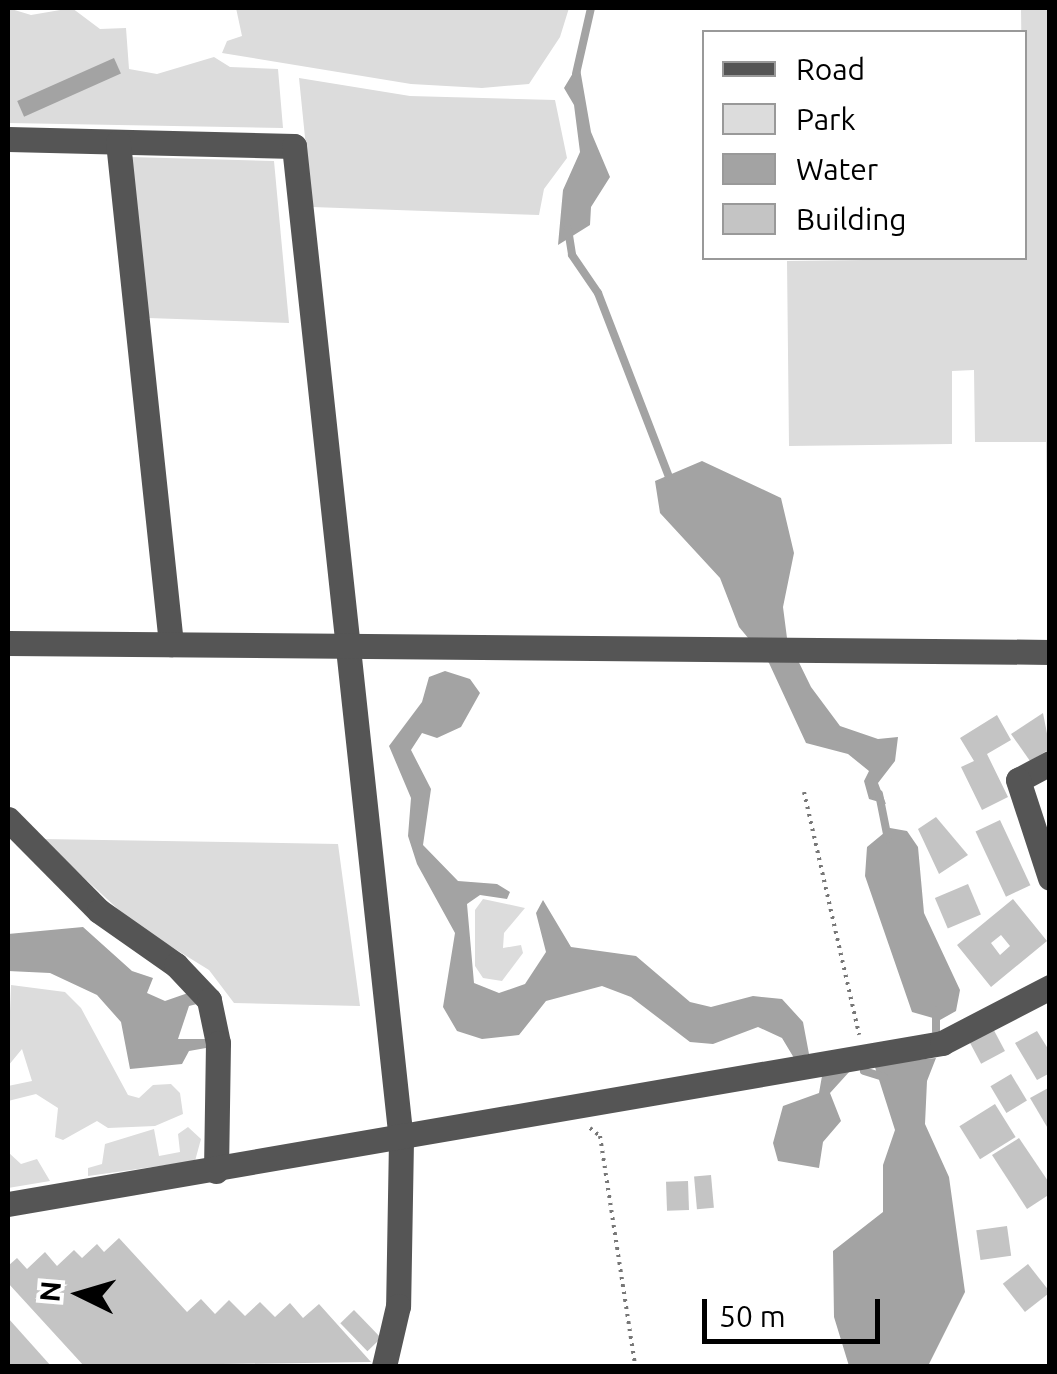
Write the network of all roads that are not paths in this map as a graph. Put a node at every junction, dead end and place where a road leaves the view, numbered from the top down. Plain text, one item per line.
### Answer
1 (8, 139) edge
2 (118, 142) junction
3 (8, 643) edge
4 (171, 644) junction
5 (348, 646) junction
6 (1050, 652) edge
7 (1050, 762) edge
8 (8, 819) edge
9 (1050, 878) edge
10 (1050, 987) edge
11 (401, 1140) junction
12 (216, 1170) junction
13 (8, 1204) edge
14 (384, 1366) edge

1 - 2 street
2 - 4 street
2 - 5 street
3 - 4 street
4 - 5 street
5 - 6 street
5 - 11 street
7 - 9 street
8 - 12 street
10 - 11 street
11 - 12 street
11 - 14 street
12 - 13 street

